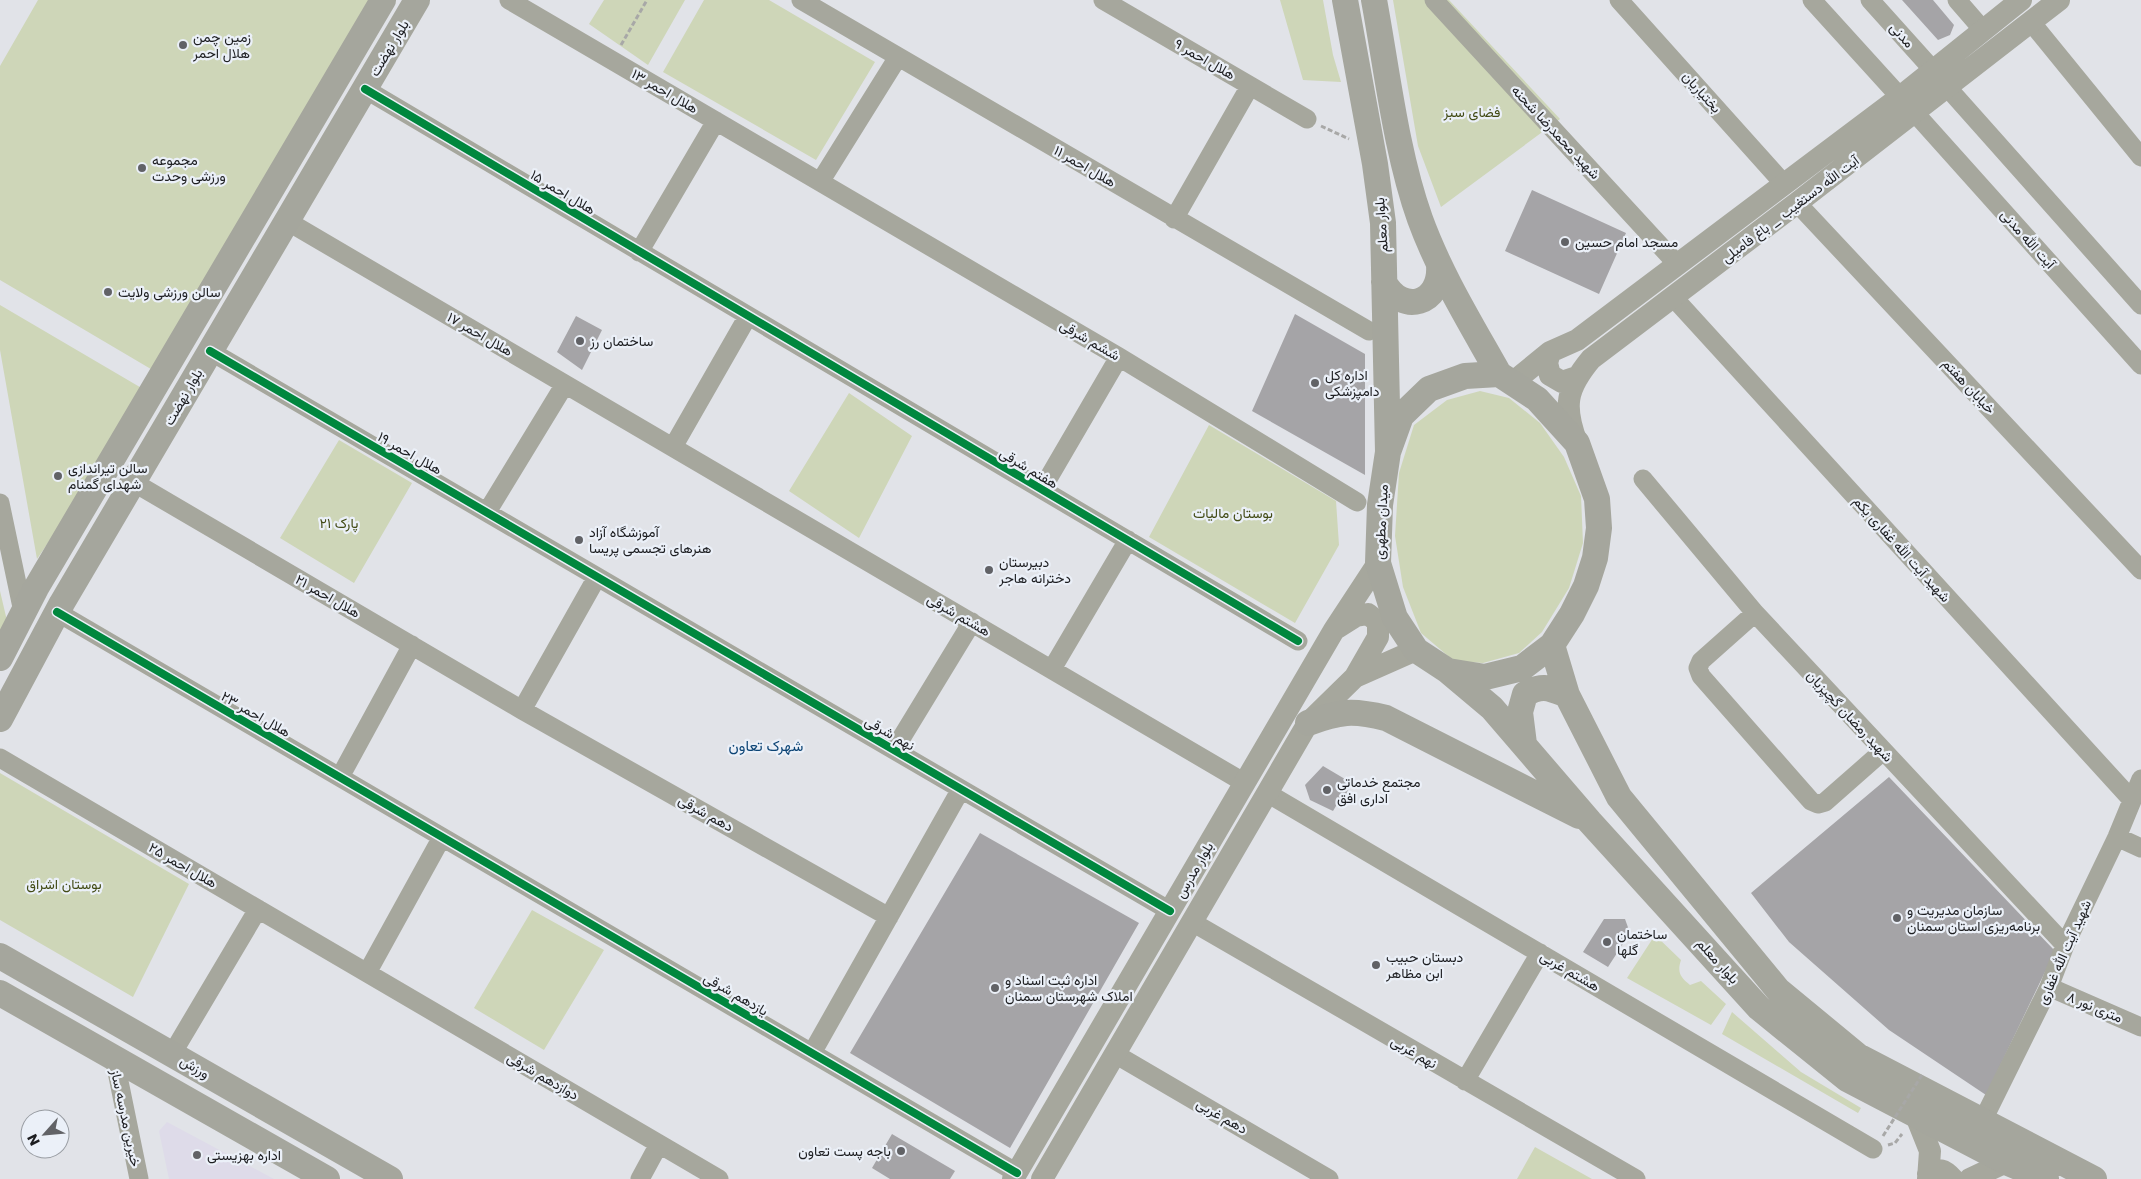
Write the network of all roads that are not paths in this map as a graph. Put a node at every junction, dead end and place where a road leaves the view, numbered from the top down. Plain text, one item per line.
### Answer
1 (509, 0) edge
2 (801, 0) edge
3 (1345, 0) edge
4 (1374, 0) edge
5 (1434, 0) edge
6 (1619, 0) edge
7 (1812, 0) edge
8 (1870, 0) edge
9 (1958, 0) edge
10 (2021, 0) edge
11 (2059, 0) edge
12 (382, 1) edge
13 (1109, 2) edge
14 (412, 9) edge
15 (2031, 22) junction
16 (1983, 30) junction
17 (898, 57) junction
18 (1940, 78) junction
19 (1250, 86) junction
20 (364, 89) junction
21 (1908, 105) junction
22 (1307, 119) road end
23 (716, 121) junction
24 (2141, 157) edge
25 (820, 182) junction
26 (1784, 184) junction
27 (1798, 203) junction
28 (1174, 219) junction
29 (287, 221) junction
30 (639, 252) junction
31 (1439, 265) junction
32 (1678, 265) junction
33 (1384, 282) junction
34 (1673, 297) junction
35 (2141, 304) edge
36 (748, 316) junction
37 (1369, 331) dead end
38 (210, 351) junction
39 (1550, 352) junction
40 (1119, 357) junction
41 (2141, 365) edge
42 (1577, 377) junction
43 (1505, 378) junction
44 (565, 384) junction
45 (1577, 443) junction
46 (673, 447) junction
47 (1388, 452) junction
48 (1643, 479) dead end
49 (133, 482) junction
50 (1042, 489) junction
51 (1357, 502) dead end
52 (0, 503) edge
53 (487, 512) junction
54 (1128, 540) junction
55 (1378, 563) junction
56 (2141, 570) edge
57 (597, 577) junction
58 (23, 612) junction
59 (57, 612) junction
60 (1755, 613) junction
61 (972, 622) junction
62 (1334, 630) junction
63 (1298, 641) dead end
64 (412, 645) junction
65 (1552, 645) junction
66 (1416, 650) junction
67 (0, 658) edge
68 (1052, 669) junction
69 (1448, 671) junction
70 (1355, 677) junction
71 (1567, 696) junction
72 (522, 710) junction
73 (0, 719) edge
74 (1308, 723) junction
75 (1524, 744) junction
76 (894, 750) junction
77 (1883, 751) junction
78 (0, 758) edge
79 (340, 777) junction
80 (2141, 780) edge
81 (1245, 782) junction
82 (961, 789) junction
83 (1268, 793) junction
84 (2132, 800) junction
85 (1590, 822) junction
86 (442, 837) junction
87 (2117, 838) junction
88 (2141, 848) edge
89 (258, 909) junction
90 (1170, 911) junction
91 (889, 917) junction
92 (1192, 922) junction
93 (2065, 945) junction
94 (1540, 953) junction
95 (0, 956) edge
96 (367, 973) junction
97 (2049, 987) junction
98 (0, 993) edge
99 (2141, 1027) edge
100 (812, 1053) junction
101 (172, 1054) junction
102 (1115, 1054) junction
103 (114, 1057) junction
104 (1077, 1070) junction
105 (1464, 1081) junction
106 (1099, 1082) junction
107 (1916, 1116) junction
108 (282, 1118) junction
109 (1982, 1122) junction
110 (1878, 1142) road end
111 (660, 1144) junction
112 (268, 1145) junction
113 (2006, 1162) junction
114 (1015, 1176) edge
115 (1928, 1177) edge
116 (139, 1179) edge
117 (327, 1179) edge
118 (390, 1179) edge
119 (640, 1179) edge
120 (719, 1179) edge
121 (1042, 1179) edge
122 (1329, 1179) edge
123 (1636, 1179) edge
124 (1953, 1179) edge
125 (1970, 1179) edge
126 (2046, 1179) edge
127 (2094, 1179) edge

1 - 23 street, هلال احمر ۱۳
2 - 17 street, هلال احمر ۱۱
3 - 33 main road, بلوار معلم
4 - 31 main road
5 - 32 street, شهید محمدرضا شحنه
6 - 26 street, بختیاریان
7 - 21 street, آیت الله مدنی
8 - 18 street, مدنی
9 - 16 street
10 - 16 street, آیت الله دستغیب _ باغ فامیلی
11 - 15 street, آیت الله دستغیب _ باغ فامیلی
12 - 14 main road
12 - 58 main road
13 - 19 street, هلال احمر ۹
14 - 20 main road, بلوار نهضت
15 - 18 street, آیت الله دستغیب _ باغ فامیلی
15 - 24 street
16 - 18 street, آیت الله دستغیب _ باغ فامیلی
17 - 25 street
17 - 28 street, هلال احمر ۱۱
18 - 21 street, آیت الله دستغیب _ باغ فامیلی
18 - 35 street
19 - 22 street, هلال احمر ۹
19 - 28 street
20 - 29 main road, بلوار نهضت
20 - 30 street, هلال احمر ۱۵
21 - 26 street, آیت الله دستغیب _ باغ فامیلی
21 - 27 street, آیت الله دستغیب _ باغ فامیلی
21 - 41 street, آیت الله مدنی
23 - 25 street, هلال احمر ۱۳
23 - 30 street
25 - 40 street, ششم شرقی
26 - 32 street, آیت الله دستغیب _ باغ فامیلی
27 - 34 street, آیت الله دستغیب _ باغ فامیلی
27 - 56 street, خیابان هفتم
28 - 37 street, هلال احمر ۱۱
29 - 38 main road, بلوار نهضت
29 - 44 street, هلال احمر ۱۷
30 - 36 street, هلال احمر ۱۵
31 - 33 main road
31 - 43 main road
32 - 39 street, آیت الله دستغیب _ باغ فامیلی
33 - 47 main road, بلوار معلم
34 - 42 street, آیت الله دستغیب _ باغ فامیلی
34 - 84 street, شهید آیت الله غفاری یکم
36 - 46 street
36 - 50 street, هفتم شرقی
38 - 49 main road, بلوار نهضت
38 - 53 street, هلال احمر ۱۹
39 - 42 street
39 - 43 street, آیت الله دستغیب _ باغ فامیلی
40 - 50 street
40 - 51 street, ششم شرقی
42 - 45 street, آیت الله دستغیب _ باغ فامیلی
43 - 45 main road, میدان مطهری
43 - 47 main road, میدان مطهری
44 - 46 street, هلال احمر ۱۷
44 - 53 street
45 - 65 main road, میدان مطهری
46 - 61 street, هشتم شرقی
47 - 55 main road, میدان مطهری
48 - 60 street, شهید رمضان گچپزیان
49 - 59 main road, بلوار نهضت
49 - 64 street, هلال احمر ۲۱
50 - 54 street, هفتم شرقی
52 - 58 street
53 - 57 street, هلال احمر ۱۹
54 - 63 street, هفتم شرقی
54 - 68 street
55 - 62 street, بلوار مدرس
55 - 66 main road, میدان مطهری
57 - 72 street
57 - 76 street, نهم شرقی
58 - 67 main road
59 - 73 main road, بلوار نهضت
59 - 79 street, هلال احمر ۲۳
60 - 77 street, شهید رمضان گچپزیان
60 - 77 street
61 - 68 street, هشتم شرقی
61 - 76 street
62 - 70 street
62 - 81 street, بلوار مدرس
64 - 72 street, هلال احمر ۲۱
64 - 79 street
65 - 69 main road, میدان مطهری
65 - 71 main road, بلوار معلم
66 - 69 main road, میدان مطهری
66 - 70 street, بلوار مدرس
68 - 81 street, هشتم شرقی
69 - 75 main road, بلوار معلم
70 - 74 street, بلوار مدرس
71 - 75 main road
71 - 109 main road, بلوار معلم
72 - 91 street, دهم شرقی
74 - 83 street, بلوار مدرس
74 - 85 main road
75 - 85 main road, بلوار معلم
76 - 82 street, نهم شرقی
77 - 93 street, شهید رمضان گچپزیان
78 - 89 street, هلال احمر ۲۵
79 - 86 street, هلال احمر ۲۳
80 - 84 street, شهید آیت الله غفاری
81 - 90 street, بلوار مدرس
82 - 90 street, نهم شرقی
82 - 91 street
83 - 92 street, بلوار مدرس
83 - 94 street, هشتم غربی
84 - 87 street, شهید آیت الله غفاری
85 - 107 main road, بلوار معلم
86 - 96 street
86 - 100 street, یازدهم شرقی
87 - 88 street
87 - 93 street, شهید آیت الله غفاری
89 - 96 street, هلال احمر ۲۵
89 - 101 street
90 - 104 street, بلوار مدرس
91 - 100 street
92 - 102 street, بلوار مدرس
92 - 105 street, نهم غربی
93 - 97 street, شهید آیت الله غفاری
94 - 105 street
94 - 110 street, هشتم غربی
95 - 101 main road, ورزش
96 - 111 street, دوازدهم شرقی
97 - 99 street, ۸ متری نور
97 - 109 street, شهید آیت الله غفاری
98 - 103 main road
100 - 114 street, یازدهم شرقی
101 - 108 main road, ورزش
102 - 106 street, بلوار مدرس
102 - 122 street, دهم غربی
103 - 112 main road
103 - 116 street, خیرین مدرسه ساز
104 - 106 street
104 - 114 street, بلوار مدرس
105 - 123 street, نهم غربی
106 - 121 street, بلوار مدرس
107 - 113 main road, بلوار معلم
107 - 115 street
108 - 112 main road
108 - 118 main road, ورزش
109 - 127 main road, بلوار معلم
111 - 119 street
111 - 120 street, دوازدهم شرقی
112 - 117 main road
113 - 125 street
113 - 126 main road, بلوار معلم
115 - 124 street

